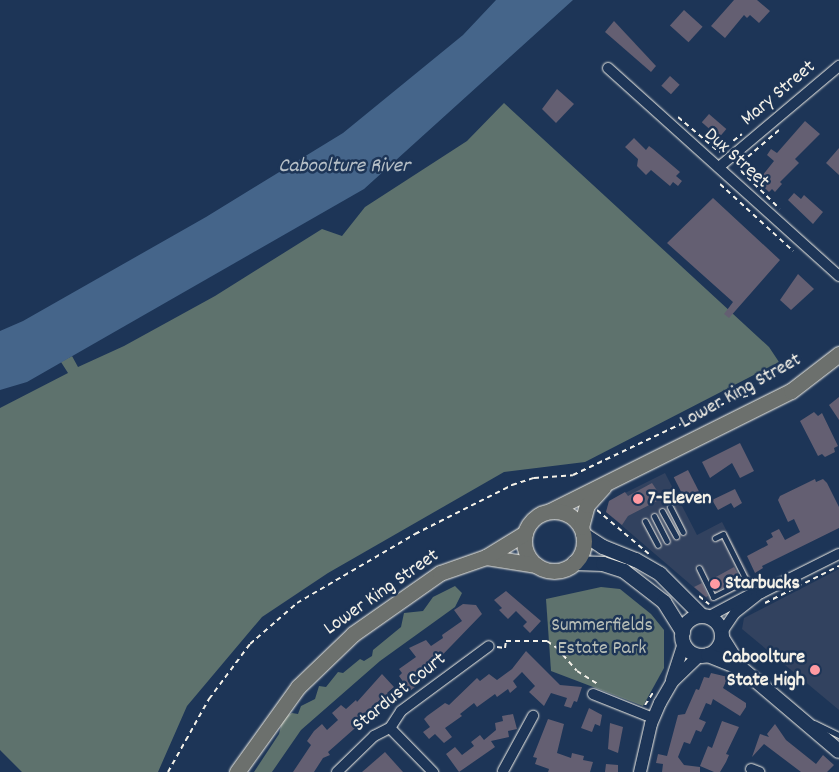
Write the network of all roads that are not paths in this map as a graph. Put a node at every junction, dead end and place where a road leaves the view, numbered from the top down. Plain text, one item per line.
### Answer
1 (839, 66) edge
2 (608, 68) dead end
3 (719, 168) junction
4 (839, 276) edge
5 (839, 354) edge
6 (604, 486) junction
7 (670, 507) dead end
8 (550, 511) junction
9 (662, 511) dead end
10 (654, 516) dead end
11 (645, 521) dead end
12 (582, 531) junction
13 (684, 532) dead end
14 (525, 533) junction
15 (676, 536) dead end
16 (715, 538) dead end
17 (667, 541) dead end
18 (658, 545) dead end
19 (839, 554) edge
20 (486, 557) junction
21 (574, 563) junction
22 (536, 565) junction
23 (699, 568) dead end
24 (761, 593) junction
25 (705, 616) junction
26 (722, 635) junction
27 (683, 637) junction
28 (489, 646) road end
29 (704, 656) junction
30 (741, 668) junction
31 (669, 686) junction
32 (598, 691) road end
33 (534, 716) dead end
34 (653, 718) junction
35 (802, 719) junction
36 (390, 728) junction
37 (839, 735) edge
38 (839, 750) edge
39 (237, 772) edge
40 (337, 772) edge
41 (433, 772) edge
42 (496, 772) edge
43 (504, 772) edge
44 (640, 772) edge

1 - 3 street, Mary Street
2 - 3 street, Dux Street
3 - 4 street, Dux Street
5 - 6 main road, Lower King Street
6 - 8 main road
6 - 12 main road
7 - 13 lane
8 - 12 main road
8 - 14 main road
9 - 15 lane
10 - 17 lane
11 - 18 lane
12 - 21 main road
12 - 25 main road
14 - 20 main road, Lower King Street
14 - 22 main road
16 - 23 lane
19 - 24 street
20 - 22 main road, Lower King Street
20 - 39 main road, Lower King Street
21 - 22 main road
21 - 27 main road
24 - 25 street
24 - 26 street
25 - 26 main road
25 - 27 main road
26 - 29 main road
26 - 30 main road
27 - 29 main road
27 - 31 street
28 - 36 street, Stardust Court
29 - 30 main road
29 - 31 street
30 - 35 main road
31 - 34 street
32 - 34 street
33 - 43 street
34 - 44 street
35 - 37 lane
35 - 38 main road
36 - 40 street, Stardust Court
36 - 41 street
42 - 43 street

